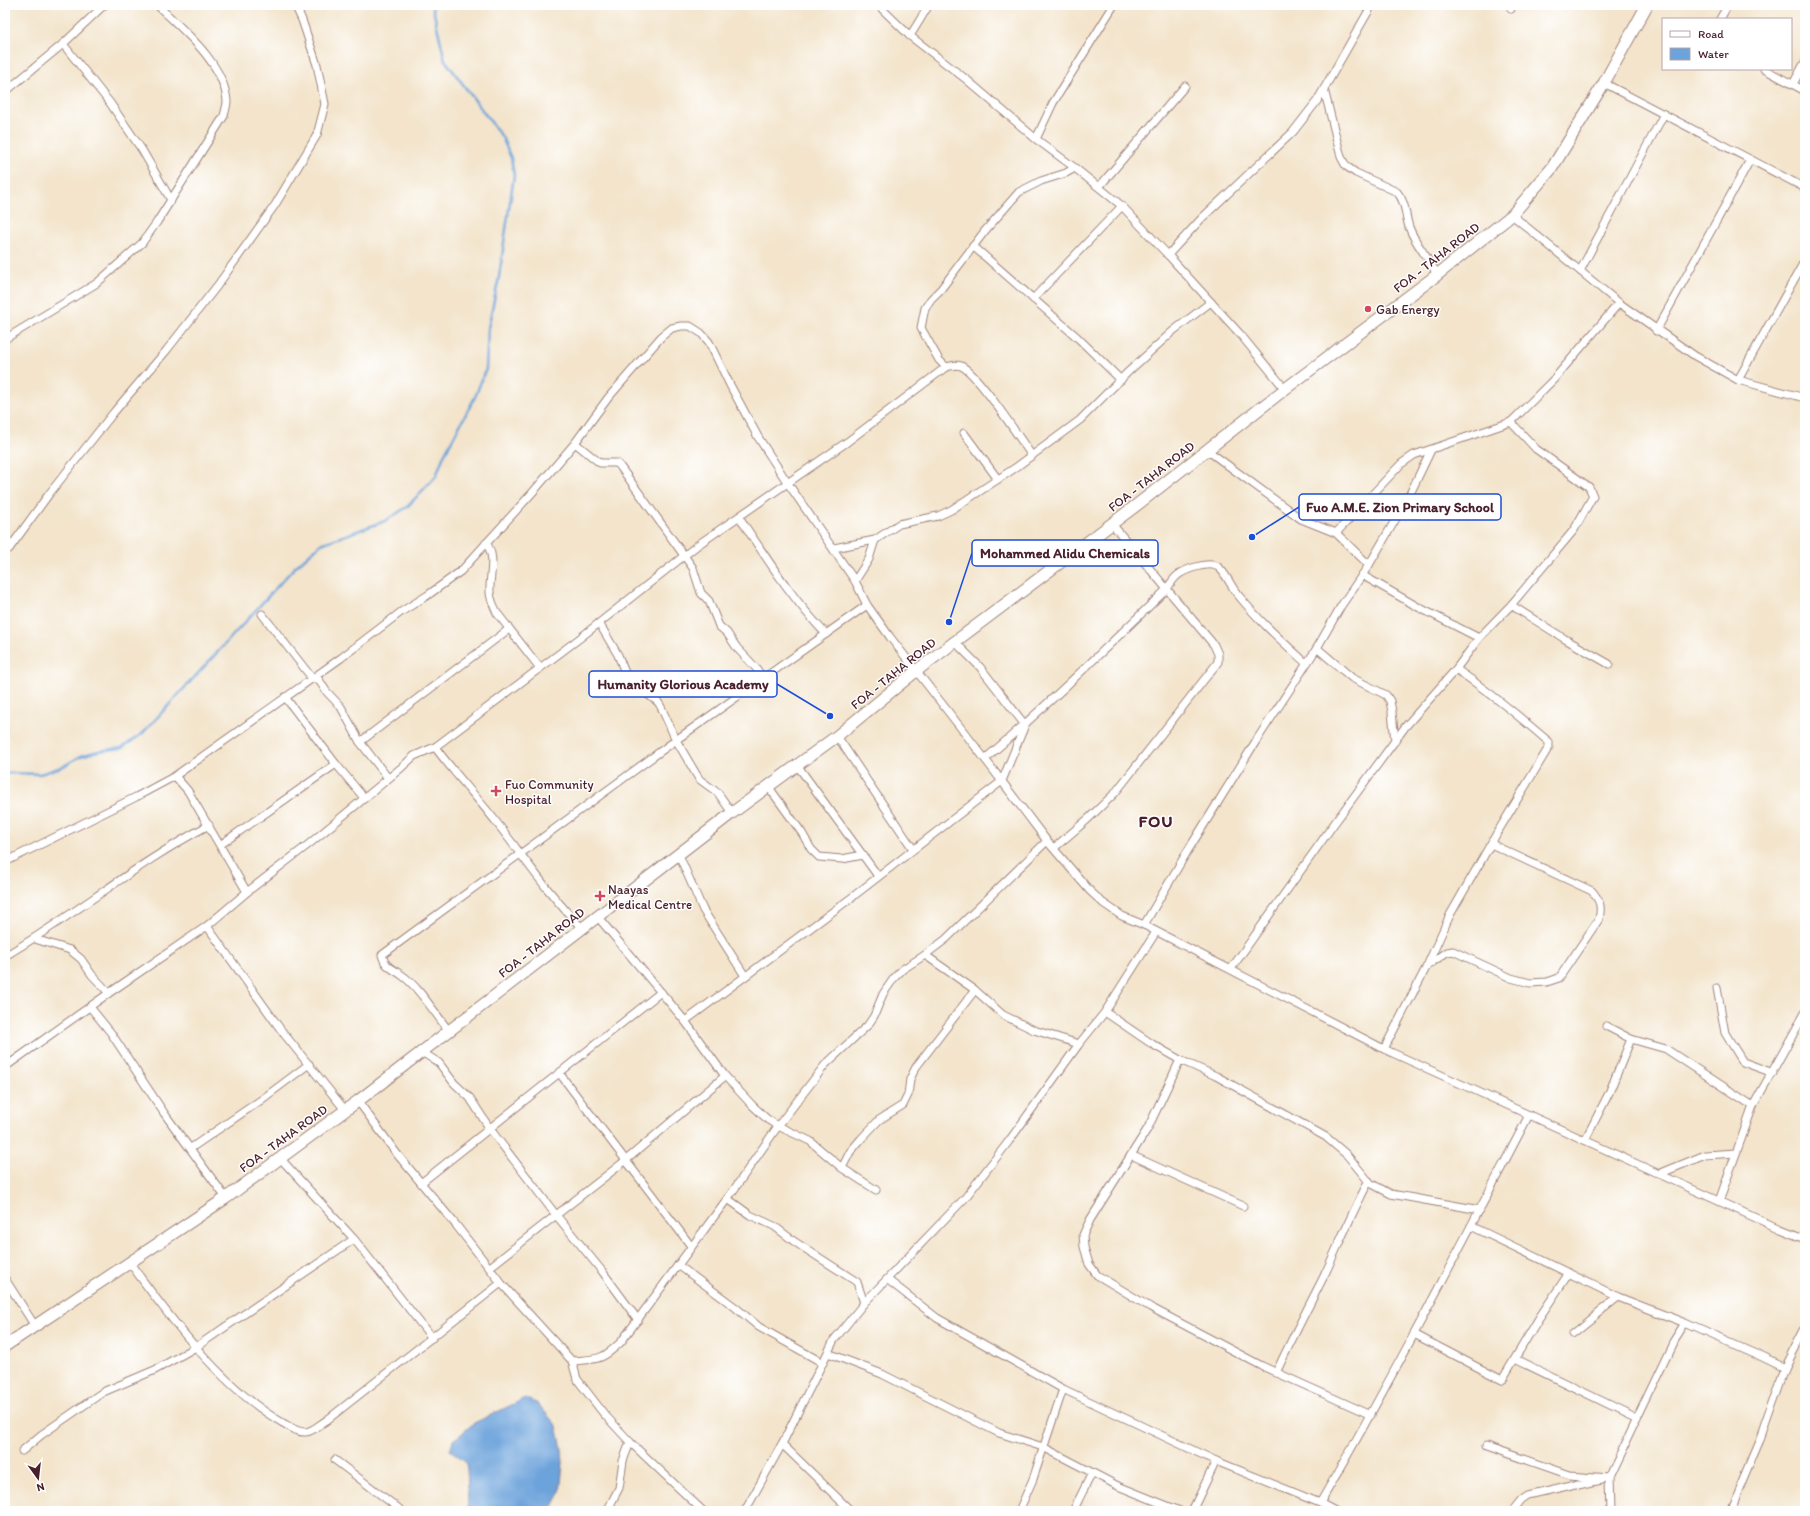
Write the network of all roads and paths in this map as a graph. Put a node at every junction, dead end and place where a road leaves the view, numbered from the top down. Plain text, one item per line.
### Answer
1 (104, 5) edge
2 (157, 5) edge
3 (295, 5) edge
4 (878, 5) edge
5 (929, 5) edge
6 (1114, 5) edge
7 (1372, 5) edge
8 (1647, 5) edge
9 (1728, 5) edge
10 (1721, 18) edge
11 (910, 36) junction
12 (63, 44) junction
13 (1805, 62) edge
14 (1766, 70) edge
15 (1604, 83) junction
16 (1793, 84) junction
17 (1184, 86) dead end
18 (1324, 89) junction
19 (1805, 90) edge
20 (5, 92) edge
21 (1664, 114) junction
22 (1036, 139) junction
23 (1750, 160) junction
24 (1076, 168) junction
25 (1099, 187) junction
26 (1805, 188) edge
27 (171, 200) junction
28 (1122, 206) junction
29 (1512, 215) junction
30 (973, 246) junction
31 (1168, 255) junction
32 (1805, 260) edge
33 (1580, 271) junction
34 (1437, 275) junction
35 (1033, 299) junction
36 (1211, 302) junction
37 (1619, 303) junction
38 (1656, 331) junction
39 (5, 339) edge
40 (946, 367) junction
41 (1120, 380) junction
42 (1738, 380) junction
43 (1285, 389) junction
44 (1805, 398) edge
45 (1511, 422) junction
46 (964, 433) dead end
47 (574, 443) junction
48 (1207, 450) junction
49 (1431, 450) junction
50 (1032, 456) junction
51 (997, 478) junction
52 (787, 482) junction
53 (739, 517) junction
54 (1112, 524) junction
55 (1336, 533) junction
56 (875, 540) junction
57 (486, 543) junction
58 (834, 548) junction
59 (5, 551) edge
60 (684, 556) junction
61 (1369, 565) junction
62 (1362, 575) junction
63 (855, 581) junction
64 (1167, 589) junction
65 (867, 605) junction
66 (1511, 605) junction
67 (262, 614) dead end
68 (599, 623) junction
69 (510, 629) junction
70 (826, 634) junction
71 (1479, 638) junction
72 (955, 642) junction
73 (1317, 648) junction
74 (1306, 663) junction
75 (1609, 664) dead end
76 (540, 668) junction
77 (1456, 669) junction
78 (916, 671) junction
79 (312, 678) junction
80 (763, 679) junction
81 (286, 697) junction
82 (1025, 725) junction
83 (837, 736) junction
84 (676, 740) junction
85 (1395, 741) junction
86 (360, 742) junction
87 (435, 747) junction
88 (985, 759) junction
89 (336, 764) junction
90 (797, 765) junction
91 (175, 776) junction
92 (388, 778) junction
93 (1002, 781) junction
94 (768, 786) junction
95 (364, 798) junction
96 (732, 813) junction
97 (209, 825) junction
98 (1047, 841) junction
99 (1490, 844) junction
100 (220, 845) junction
101 (1054, 848) junction
102 (913, 849) junction
103 (520, 853) junction
104 (678, 855) junction
105 (863, 855) junction
106 (5, 862) edge
107 (878, 876) junction
108 (247, 892) junction
109 (597, 916) junction
110 (1144, 925) junction
111 (207, 926) junction
112 (582, 928) junction
113 (1156, 932) junction
114 (35, 939) junction
115 (925, 955) junction
116 (5, 956) edge
117 (1427, 966) junction
118 (1231, 969) junction
119 (745, 976) junction
120 (1717, 988) dead end
121 (975, 990) junction
122 (661, 992) junction
123 (109, 993) junction
124 (90, 1007) junction
125 (1105, 1012) junction
126 (1805, 1013) edge
127 (685, 1021) junction
128 (1606, 1026) dead end
129 (449, 1031) junction
130 (1631, 1039) junction
131 (1079, 1044) junction
132 (1384, 1049) junction
133 (422, 1052) junction
134 (1180, 1060) junction
135 (309, 1064) junction
136 (5, 1067) edge
137 (1773, 1073) junction
138 (560, 1074) junction
139 (725, 1076) junction
140 (358, 1101) junction
141 (1753, 1106) junction
142 (345, 1110) junction
143 (1529, 1115) junction
144 (778, 1126) junction
145 (490, 1129) junction
146 (1585, 1140) junction
147 (191, 1148) junction
148 (1736, 1152) junction
149 (1131, 1155) junction
150 (280, 1158) junction
151 (625, 1161) junction
152 (842, 1168) junction
153 (1659, 1174) junction
154 (1368, 1181) junction
155 (421, 1183) junction
156 (876, 1190) dead end
157 (226, 1198) junction
158 (728, 1199) junction
159 (1719, 1201) junction
160 (1243, 1206) dead end
161 (1480, 1210) junction
162 (556, 1215) junction
163 (1472, 1226) junction
164 (1805, 1238) edge
165 (354, 1239) junction
166 (691, 1246) junction
167 (130, 1263) junction
168 (678, 1265) junction
169 (490, 1267) junction
170 (1569, 1273) junction
171 (5, 1279) edge
172 (888, 1280) junction
173 (501, 1282) junction
174 (1618, 1297) junction
175 (864, 1304) junction
176 (638, 1320) junction
177 (1685, 1323) junction
178 (35, 1326) junction
179 (1805, 1329) edge
180 (1414, 1334) junction
181 (1572, 1334) dead end
182 (432, 1338) junction
183 (5, 1346) edge
184 (196, 1347) junction
185 (828, 1353) junction
186 (1515, 1359) junction
187 (572, 1362) junction
188 (822, 1363) junction
189 (1785, 1368) junction
190 (1276, 1373) junction
191 (1063, 1389) junction
192 (1371, 1415) junction
193 (1637, 1418) junction
194 (630, 1442) junction
195 (782, 1444) junction
196 (1487, 1446) dead end
197 (1042, 1447) junction
198 (22, 1451) dead end
199 (335, 1460) dead end
200 (1216, 1461) junction
201 (1092, 1473) junction
202 (1608, 1478) junction
203 (1320, 1503) junction
204 (402, 1511) edge
205 (607, 1511) edge
206 (704, 1511) edge
207 (745, 1511) edge
208 (851, 1511) edge
209 (1019, 1511) edge
210 (1073, 1511) edge
211 (1180, 1511) edge
212 (1192, 1511) edge
213 (1335, 1511) edge
214 (1513, 1511) edge
215 (1609, 1511) edge
216 (1730, 1511) edge

1 - 12 street
2 - 27 street
3 - 59 street
4 - 11 street
5 - 11 street
6 - 22 street
7 - 18 street
8 - 15 street, FOA - TAHA ROAD
9 - 10 street
11 - 22 street
12 - 20 street
12 - 27 street
13 - 16 street
14 - 16 street
15 - 21 street
15 - 29 street, FOA - TAHA ROAD
16 - 19 street
17 - 25 street
18 - 31 street
18 - 34 street
21 - 23 street
21 - 33 street
22 - 24 street
23 - 26 street
23 - 38 street
24 - 25 street
24 - 30 street
25 - 28 street
27 - 39 street
28 - 31 street
28 - 35 street
29 - 33 street
29 - 34 street, FOA - TAHA ROAD
30 - 35 street
30 - 40 street
31 - 36 street
32 - 42 street
33 - 37 street
34 - 43 street, FOA - TAHA ROAD
35 - 41 street
36 - 41 street
36 - 43 street
37 - 38 street
37 - 45 street
38 - 42 street
40 - 50 street
40 - 52 street
41 - 50 street
42 - 44 street
43 - 48 street, FOA - TAHA ROAD
45 - 49 street
45 - 66 street
46 - 51 street
47 - 52 street
47 - 57 street
47 - 60 street
48 - 54 street, FOA - TAHA ROAD
48 - 55 street
49 - 55 street
49 - 61 street
50 - 51 street
51 - 56 street
52 - 53 street
52 - 58 street
53 - 60 street
53 - 70 street
54 - 64 street
54 - 72 street, FOA - TAHA ROAD
55 - 61 street
56 - 58 street
56 - 63 street
57 - 69 street
57 - 79 street
58 - 63 street
60 - 68 street
60 - 80 street
61 - 62 street
62 - 71 street
62 - 73 street
63 - 65 street
64 - 74 street
64 - 82 street
64 - 101 street
65 - 70 street
65 - 78 street
66 - 71 street
66 - 75 street
67 - 79 street
68 - 76 street
68 - 84 street
69 - 76 street
69 - 86 street
70 - 80 street
71 - 77 street
72 - 78 street, FOA - TAHA ROAD
72 - 82 street
73 - 74 street
73 - 85 street
74 - 110 street
76 - 87 street
77 - 85 street
77 - 99 street
78 - 83 street, FOA - TAHA ROAD
78 - 88 street
79 - 81 street
79 - 86 street
80 - 84 street
81 - 89 street
81 - 91 street
82 - 88 street
82 - 93 street
83 - 90 street, FOA - TAHA ROAD
83 - 102 street
84 - 96 street
84 - 103 street
85 - 118 street
86 - 92 street
87 - 92 street
87 - 103 street
88 - 93 street
89 - 95 street
89 - 100 street
90 - 94 street, FOA - TAHA ROAD
90 - 105 street
91 - 97 street
91 - 106 street
92 - 95 street
93 - 98 street
93 - 102 street
94 - 96 street, FOA - TAHA ROAD
94 - 105 street
95 - 108 street
96 - 104 street, FOA - TAHA ROAD
97 - 100 street
97 - 114 street
98 - 101 street
98 - 115 street
99 - 117 street
99 - 117 street
100 - 108 street
101 - 110 street
102 - 107 street
103 - 112 street
103 - 129 street
104 - 109 street, FOA - TAHA ROAD
104 - 119 street
105 - 107 street
107 - 119 street
108 - 111 street
109 - 112 street, FOA - TAHA ROAD
109 - 122 street
110 - 113 street
111 - 123 street
111 - 135 street
112 - 129 street, FOA - TAHA ROAD
113 - 118 street
113 - 125 street
114 - 116 street
114 - 123 street
115 - 121 street
115 - 144 street
117 - 132 street
118 - 132 street
119 - 127 street
120 - 137 street
121 - 131 street
121 - 152 street
122 - 127 street
122 - 138 street
123 - 124 street
124 - 136 street
124 - 147 street
125 - 131 street
125 - 134 street
126 - 137 street
127 - 139 street
128 - 130 street
129 - 133 street, FOA - TAHA ROAD
130 - 141 street
130 - 146 street
131 - 172 street
132 - 143 street
133 - 140 street, FOA - TAHA ROAD
133 - 145 street
134 - 149 street
134 - 154 street
135 - 142 street
135 - 147 street
137 - 141 street
138 - 145 street
138 - 151 street
139 - 144 street
139 - 151 street
140 - 142 street, FOA - TAHA ROAD
140 - 155 street
141 - 148 street
142 - 150 street, FOA - TAHA ROAD
143 - 146 street
143 - 161 street
144 - 152 street
144 - 158 street
145 - 155 street
145 - 162 street
146 - 153 street
147 - 157 street
148 - 153 street
148 - 159 street
149 - 160 street
149 - 190 street
150 - 157 street, FOA - TAHA ROAD
150 - 165 street
151 - 162 street
151 - 166 street
152 - 156 street
153 - 159 street
154 - 161 street
154 - 190 street
155 - 169 street
157 - 167 street, FOA - TAHA ROAD
158 - 166 street
158 - 175 street
159 - 164 street
161 - 163 street
162 - 169 street
162 - 176 street
163 - 170 street
163 - 180 street
165 - 182 street
165 - 184 street
166 - 168 street
167 - 178 street, FOA - TAHA ROAD
167 - 184 street
168 - 176 street
168 - 188 street
169 - 173 street
170 - 174 street
170 - 186 street
171 - 178 street
172 - 175 street
172 - 191 street
173 - 182 street
173 - 187 street
174 - 177 street
174 - 181 street
175 - 185 street
176 - 187 street
177 - 189 street
177 - 193 street
178 - 183 street, FOA - TAHA ROAD
179 - 189 street
180 - 186 street
180 - 192 street
182 - 184 street
184 - 198 street
185 - 188 street
185 - 197 street
186 - 193 street
187 - 194 street
188 - 195 street
189 - 216 street
190 - 192 street
191 - 197 street
191 - 200 street
192 - 203 street
193 - 202 street
194 - 205 street
194 - 206 street
195 - 207 street
195 - 208 street
196 - 202 street
197 - 201 street
197 - 209 street
199 - 204 street
200 - 203 street
200 - 212 street
201 - 210 street
201 - 211 street
202 - 214 street
202 - 215 street
203 - 213 street

